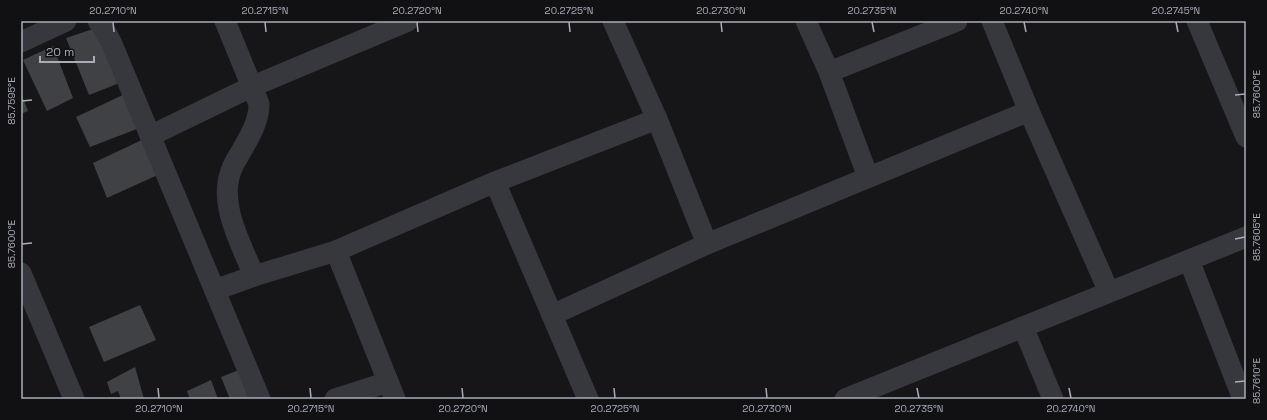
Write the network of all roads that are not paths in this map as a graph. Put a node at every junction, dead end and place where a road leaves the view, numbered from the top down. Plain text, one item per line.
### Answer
1 (66, 21) edge
2 (98, 21) edge
3 (225, 21) edge
4 (408, 21) edge
5 (613, 21) edge
6 (806, 21) edge
7 (957, 21) edge
8 (992, 21) edge
9 (1197, 21) edge
10 (21, 42) edge
11 (829, 72) junction
12 (253, 86) junction
13 (1029, 111) junction
14 (657, 119) junction
15 (150, 136) junction
16 (1246, 137) edge
17 (868, 177) junction
18 (495, 182) junction
19 (1246, 237) edge
20 (706, 244) junction
21 (336, 251) junction
22 (1188, 260) junction
23 (21, 273) edge
24 (254, 276) junction
25 (215, 290) junction
26 (1109, 292) junction
27 (552, 315) junction
28 (1023, 327) junction
29 (391, 390) edge
30 (74, 399) edge
31 (260, 399) edge
32 (335, 399) edge
33 (588, 399) edge
34 (845, 399) edge
35 (1053, 399) edge
36 (1243, 399) edge

1 - 10 street
2 - 15 street
3 - 12 street
4 - 12 street
5 - 14 street
6 - 11 street
7 - 11 street
8 - 13 street
9 - 16 street
11 - 17 street
12 - 15 street
12 - 24 street
13 - 17 street
13 - 26 street
14 - 18 street
14 - 20 street
15 - 25 street
17 - 20 street
18 - 21 street
18 - 27 street
19 - 22 street
20 - 27 street
21 - 24 street
21 - 29 street
22 - 26 street
22 - 36 street
23 - 30 street
24 - 25 street
25 - 31 street
26 - 28 street
27 - 33 street
28 - 34 street
28 - 35 street
29 - 32 street

